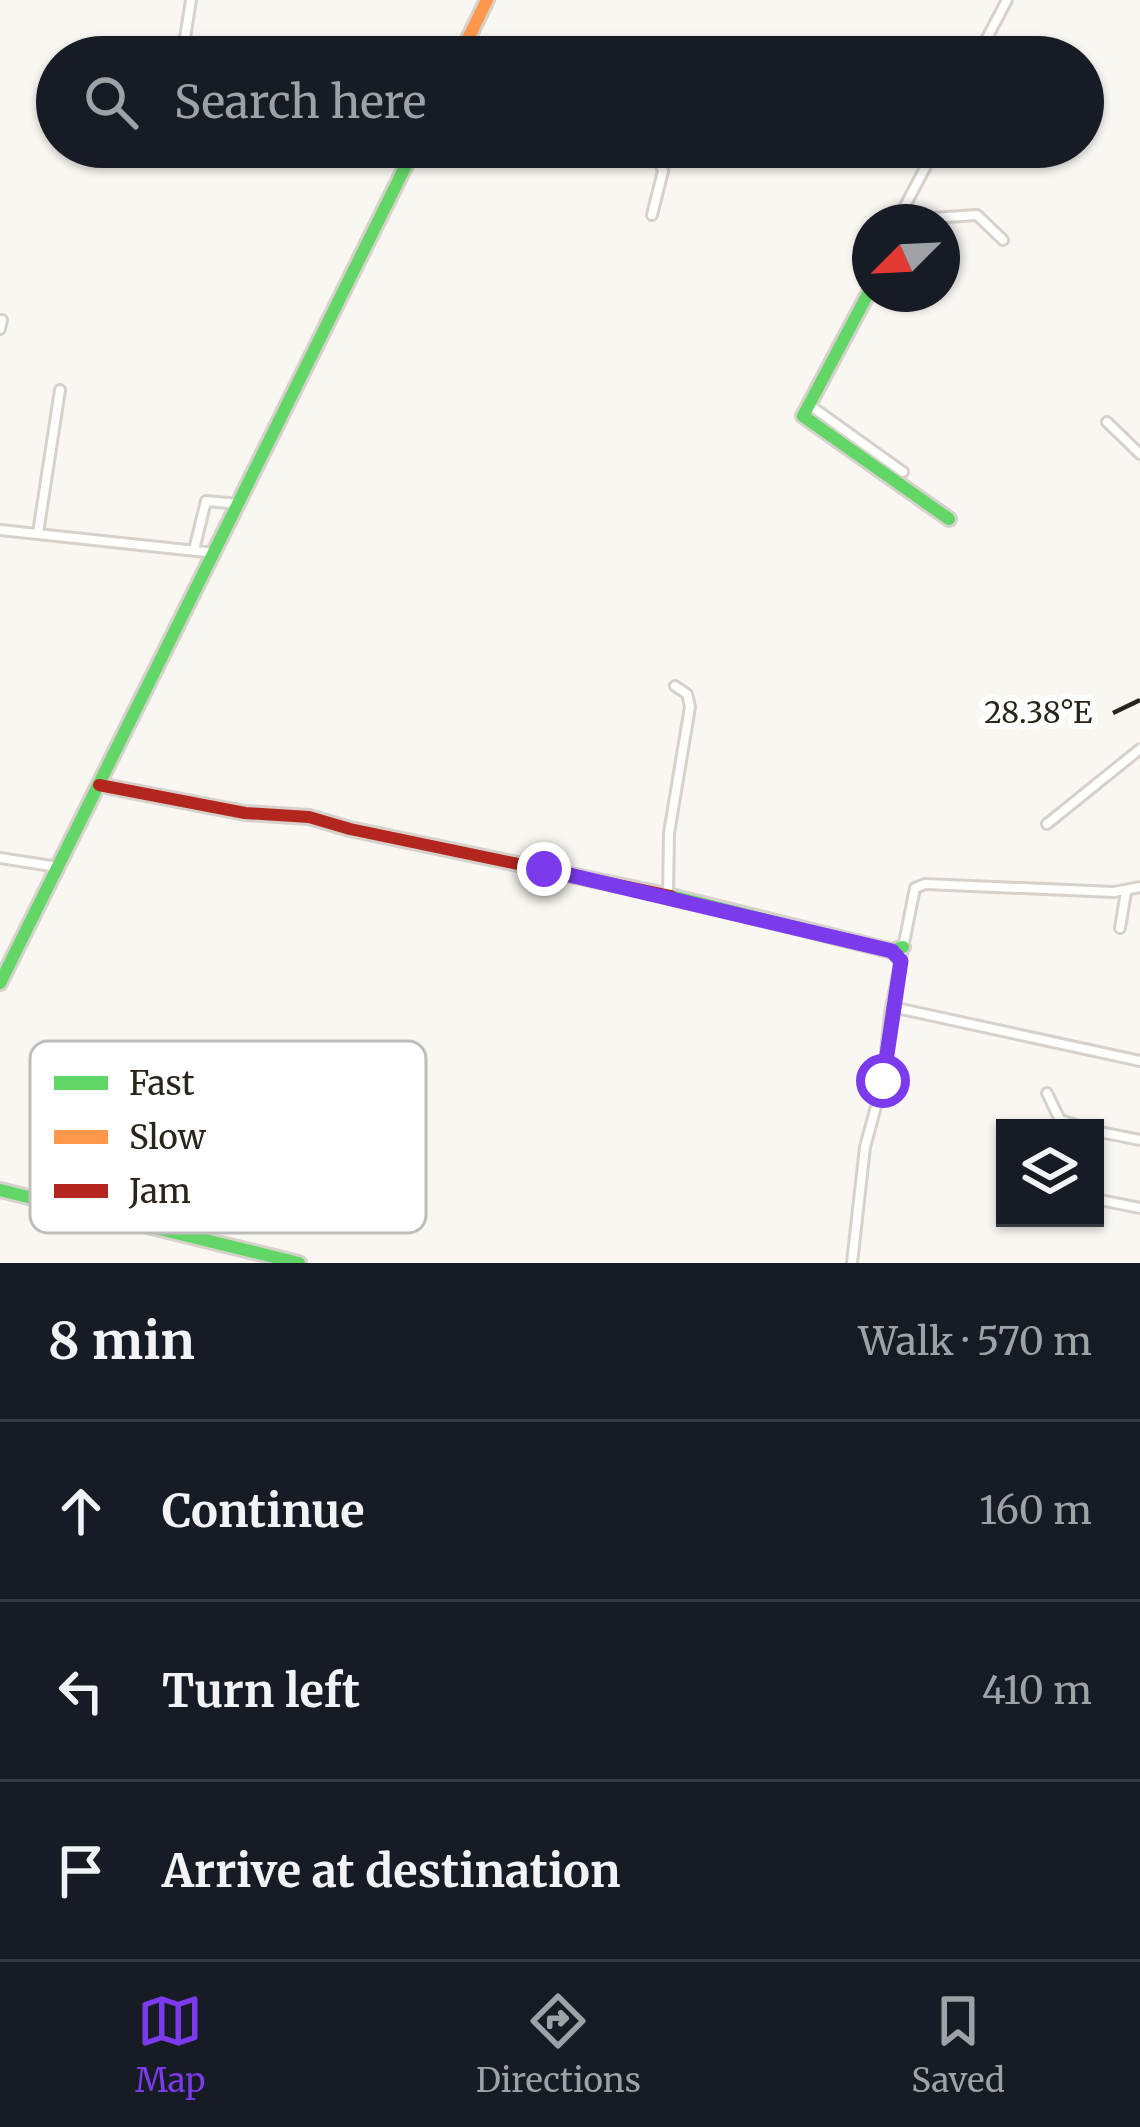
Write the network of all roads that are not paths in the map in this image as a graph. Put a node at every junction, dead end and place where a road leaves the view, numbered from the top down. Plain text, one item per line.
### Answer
1 (191, 0) edge
2 (487, 0) edge
3 (1007, 0) edge
4 (185, 36) edge
5 (469, 36) edge
6 (988, 36) edge
7 (404, 168) edge
8 (662, 168) edge
9 (926, 168) edge
10 (910, 204) edge
11 (652, 215) dead end
12 (960, 216) edge
13 (1003, 240) dead end
14 (858, 312) edge
15 (2, 320) edge
16 (0, 329) edge
17 (60, 390) dead end
18 (807, 403) junction
19 (1107, 422) dead end
20 (1140, 454) edge
21 (903, 472) dead end
22 (239, 503) junction
23 (949, 519) dead end
24 (0, 530) edge
25 (38, 533) junction
26 (194, 550) junction
27 (214, 553) junction
28 (675, 686) dead end
29 (1140, 749) edge
30 (99, 784) junction
31 (1049, 821) dead end
32 (0, 858) edge
33 (58, 867) junction
34 (1140, 887) edge
35 (1126, 892) junction
36 (668, 896) junction
37 (1120, 928) dead end
38 (899, 953) junction
39 (0, 983) edge
40 (892, 1007) junction
41 (1140, 1061) edge
42 (1047, 1093) dead end
43 (1060, 1119) edge
44 (1104, 1133) edge
45 (1140, 1140) edge
46 (0, 1190) edge
47 (30, 1197) edge
48 (1104, 1200) edge
49 (1140, 1208) edge
50 (176, 1233) edge
51 (299, 1263) edge
52 (852, 1263) edge

1 - 4 street
2 - 5 street
3 - 6 street
7 - 22 street
8 - 11 street
9 - 10 street
12 - 13 street
14 - 18 street
15 - 16 street
17 - 25 street
18 - 21 street
18 - 23 street
19 - 20 street
22 - 26 street
22 - 27 street
24 - 25 street
25 - 26 street
26 - 27 street
27 - 30 street
28 - 36 street
29 - 31 street
30 - 33 street
30 - 36 street
32 - 33 street
33 - 39 street
34 - 35 street
35 - 37 street
35 - 38 street
36 - 38 street
38 - 40 street
40 - 41 street
40 - 52 street
42 - 43 street
44 - 45 street
46 - 47 street
48 - 49 street
50 - 51 street

